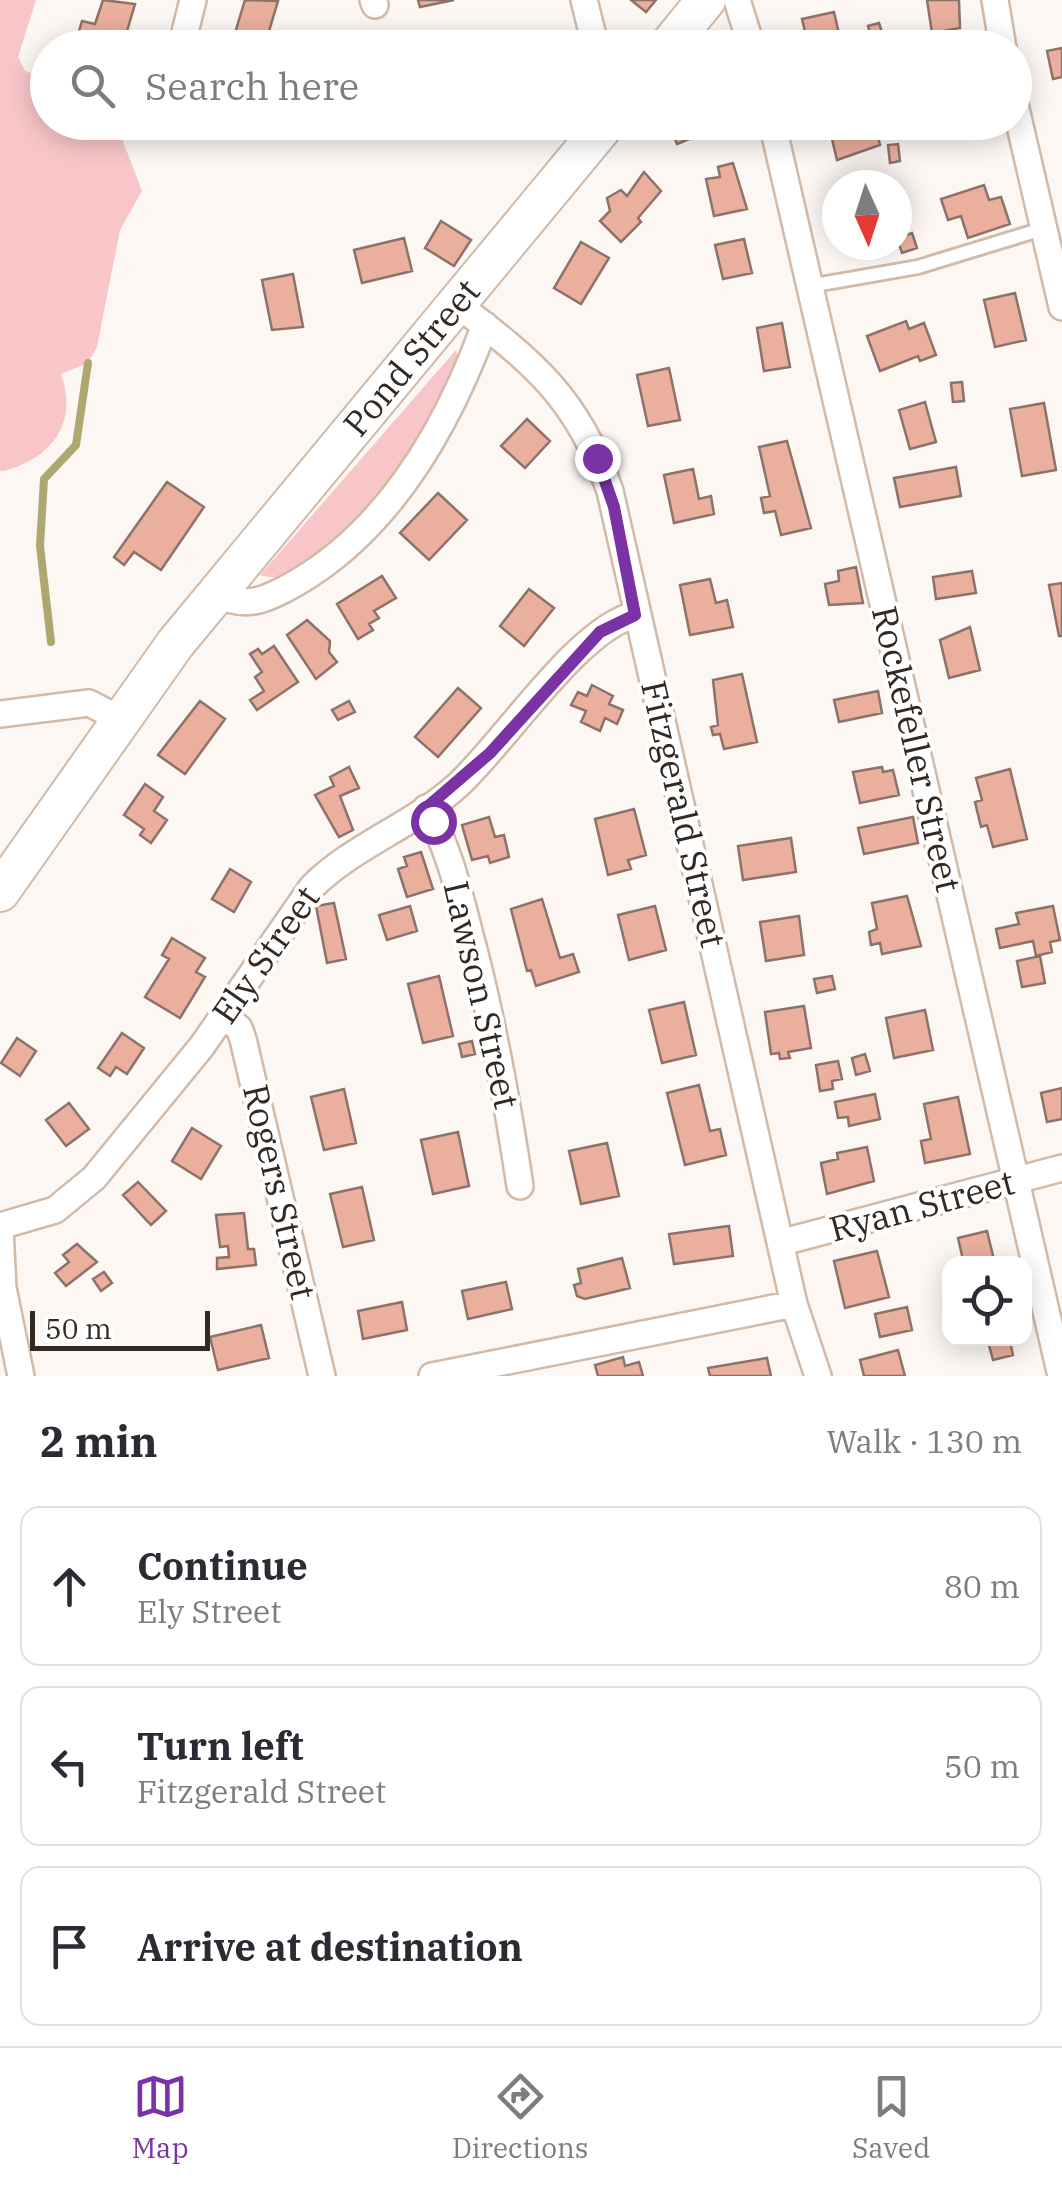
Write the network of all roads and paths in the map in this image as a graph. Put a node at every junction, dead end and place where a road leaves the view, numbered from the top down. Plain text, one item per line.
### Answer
1 (194, 0) edge
2 (584, 0) edge
3 (706, 0) edge
4 (737, 0) edge
5 (994, 0) edge
6 (186, 30) edge
7 (592, 30) edge
8 (682, 30) edge
9 (746, 30) edge
10 (1000, 30) edge
11 (593, 140) edge
12 (776, 140) edge
13 (1023, 140) edge
14 (1042, 229) junction
15 (810, 286) junction
16 (1062, 307) edge
17 (471, 315) junction
18 (217, 593) junction
19 (635, 615) junction
20 (0, 714) edge
21 (118, 718) junction
22 (426, 808) junction
23 (0, 892) edge
24 (224, 1016) junction
25 (1062, 1168) edge
26 (1017, 1182) junction
27 (520, 1186) dead end
28 (0, 1227) edge
29 (782, 1242) junction
30 (794, 1304) junction
31 (21, 1376) edge
32 (322, 1376) edge
33 (432, 1376) edge
34 (818, 1376) edge
35 (1061, 1376) edge

1 - 6 street
2 - 7 street
3 - 8 main road
4 - 9 street
5 - 10 street
11 - 17 main road, Pond Street
12 - 15 street, Rockefeller Street
13 - 14 street
14 - 15 lane
14 - 16 street
15 - 26 street, Rockefeller Street
17 - 18 main road, Pond Street
17 - 18 street, Pond Street
17 - 19 street, Fitzgerald Street
18 - 21 main road, Pond Street
19 - 22 street, Ely Street
19 - 29 street, Fitzgerald Street
20 - 21 street
21 - 23 main road, Pond Street
22 - 24 street, Ely Street
22 - 27 street, Lawson Street
24 - 28 street, Ely Street
24 - 32 street, Rogers Street
25 - 26 street, Ryan Street
26 - 29 street, Ryan Street
26 - 35 street, Rockefeller Street
28 - 31 street
29 - 30 street, Fitzgerald Street
30 - 33 street
30 - 34 street, Fitzgerald Street

